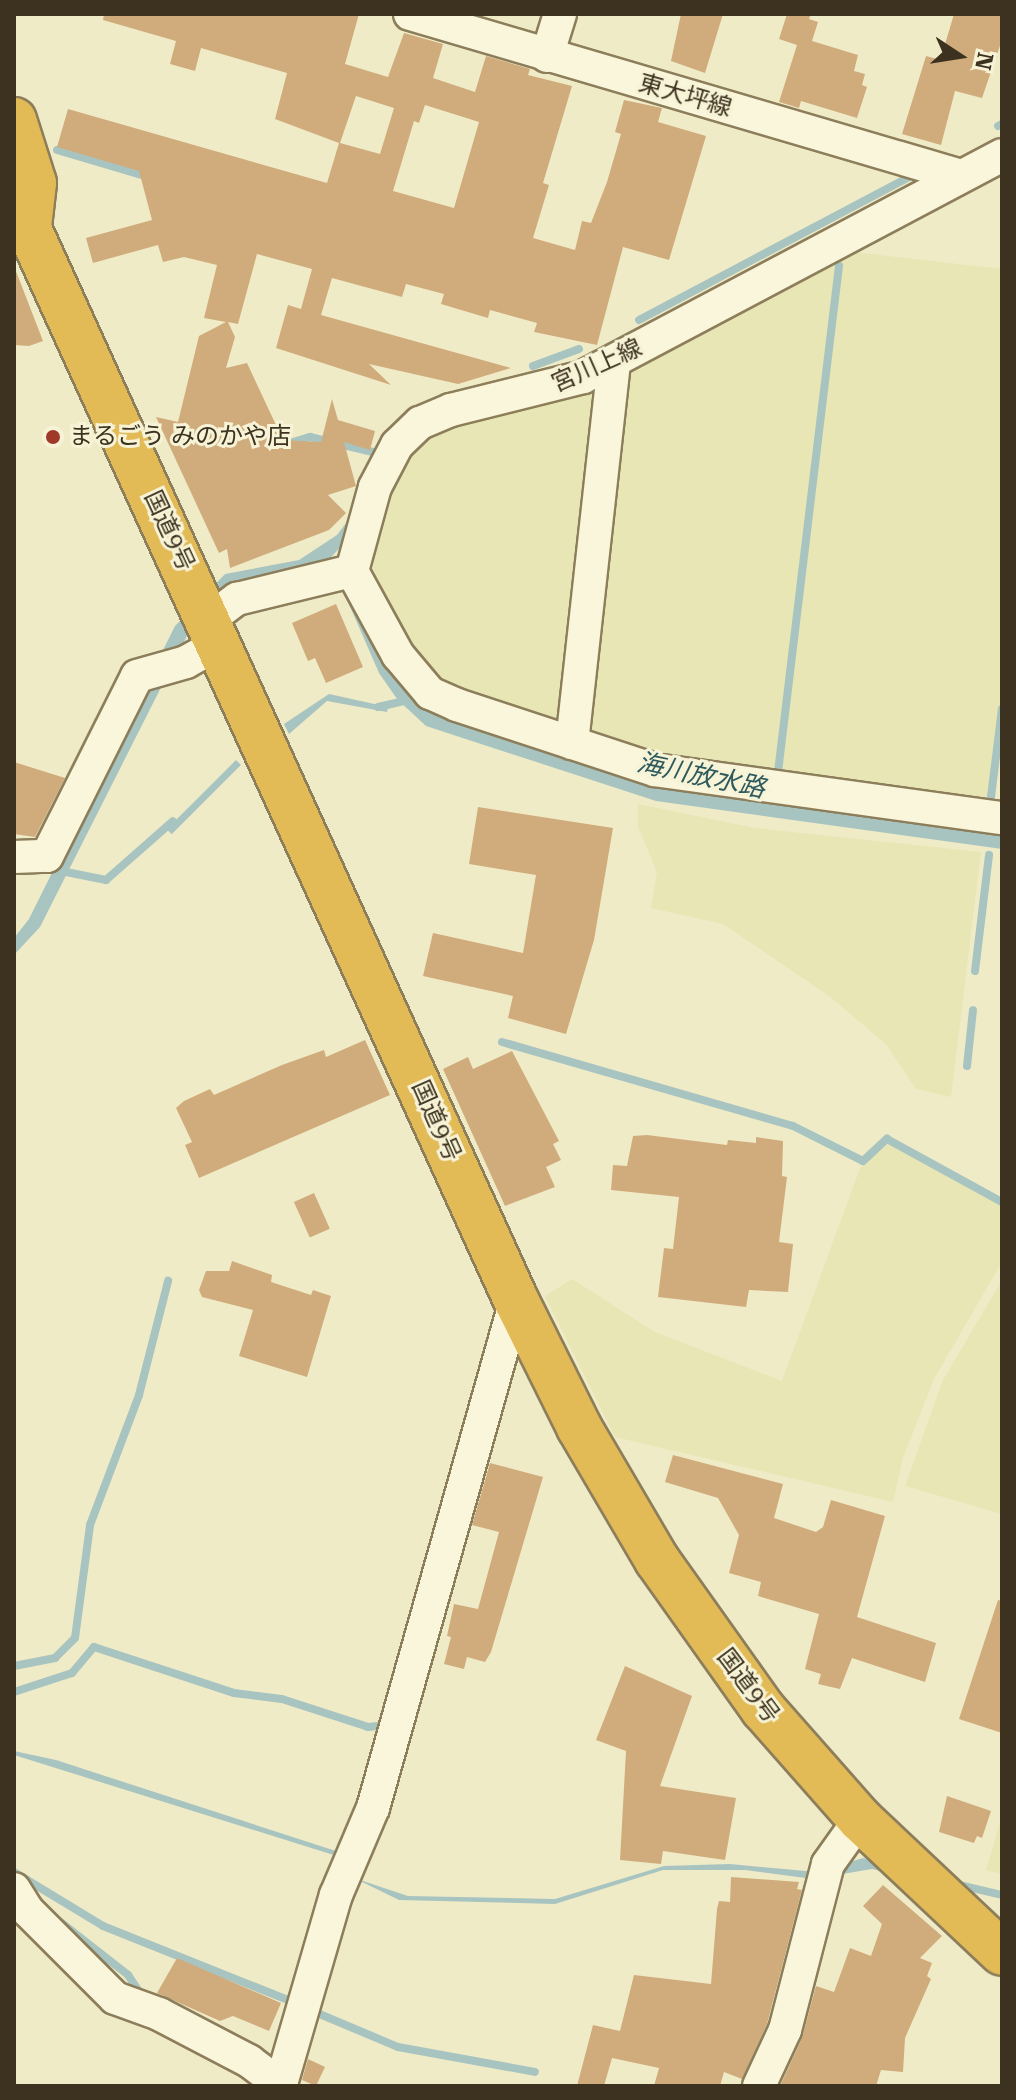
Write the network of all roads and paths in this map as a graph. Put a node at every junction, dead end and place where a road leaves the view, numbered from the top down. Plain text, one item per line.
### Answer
1 (410, 14) edge
2 (560, 14) edge
3 (547, 56) junction
4 (14, 120) edge
5 (1002, 155) edge
6 (961, 176) junction
7 (19, 214) edge
8 (614, 361) junction
9 (352, 571) junction
10 (215, 631) junction
11 (572, 743) junction
12 (1002, 818) edge
13 (14, 857) edge
14 (516, 1300) junction
15 (860, 1819) junction
16 (14, 1889) edge
17 (1002, 1953) edge
18 (282, 2085) edge
19 (759, 2086) edge

1 - 3 street, 東大坪線
2 - 3 street
3 - 6 street, 東大坪線
4 - 7 highway
5 - 6 street, 宮川上線
6 - 8 street, 宮川上線
7 - 10 highway, 国道9号
8 - 9 street, 宮川上線
8 - 11 street
9 - 10 street
9 - 11 street
10 - 13 street
10 - 14 highway, 国道9号
11 - 12 street
14 - 15 highway, 国道9号
14 - 18 street
15 - 17 highway, 国道9号
15 - 19 street
16 - 18 street

